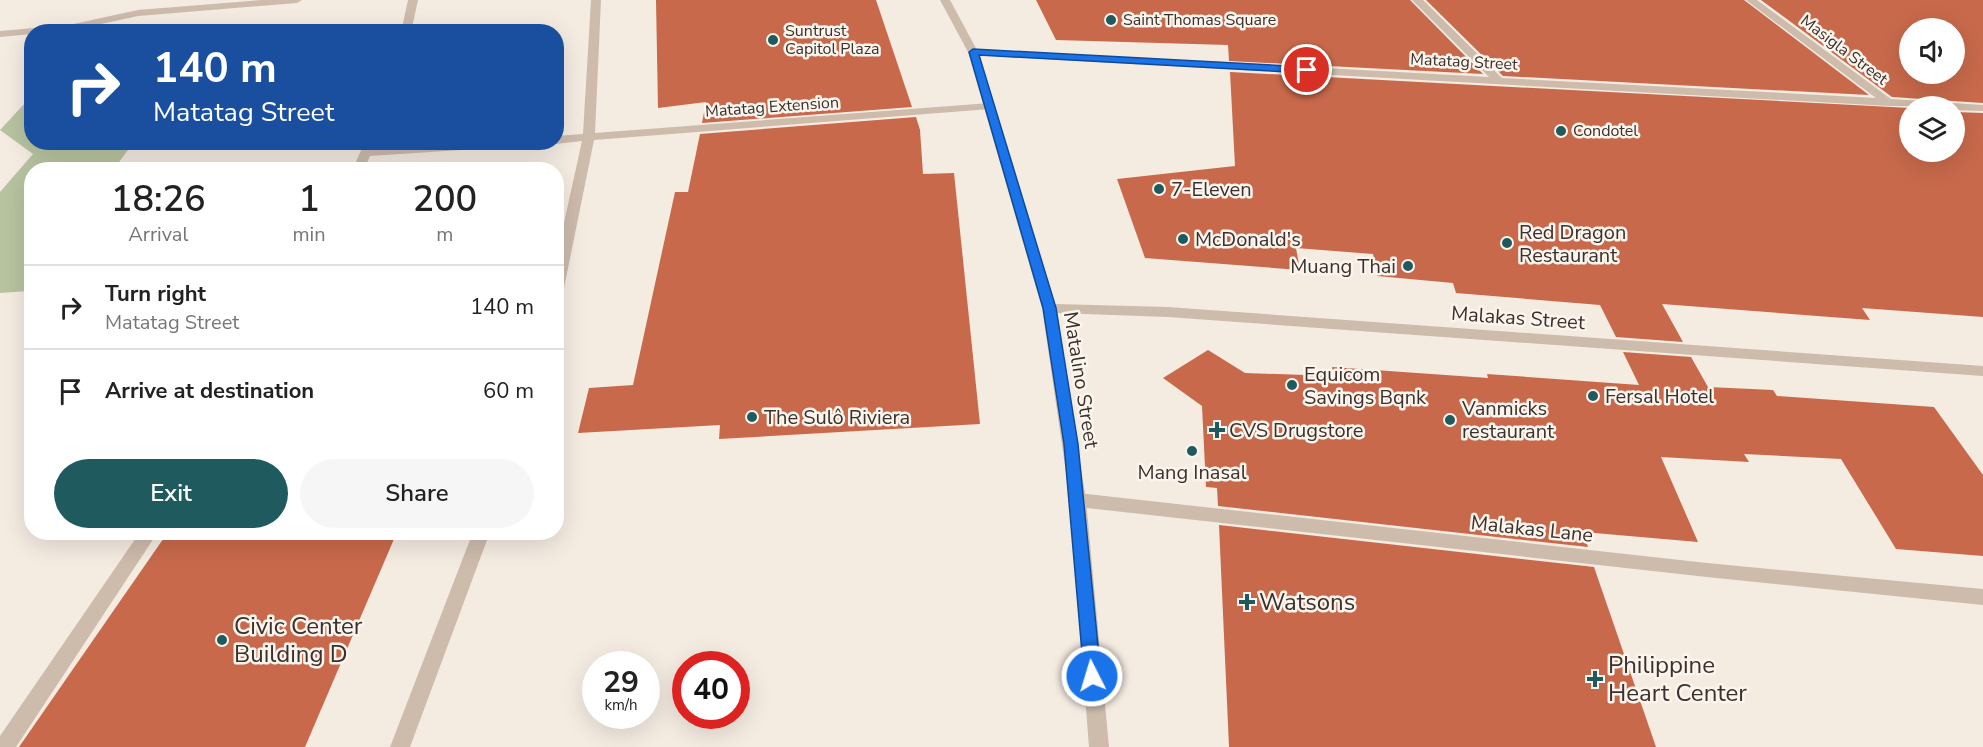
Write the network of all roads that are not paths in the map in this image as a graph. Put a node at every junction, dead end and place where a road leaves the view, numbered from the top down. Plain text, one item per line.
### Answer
1 (297, 0) edge
2 (413, 0) edge
3 (596, 0) edge
4 (945, 0) edge
5 (1417, 0) edge
6 (1751, 0) edge
7 (87, 24) edge
8 (408, 24) edge
9 (24, 32) edge
10 (0, 34) edge
11 (973, 52) junction
12 (1498, 80) junction
13 (1889, 103) junction
14 (1899, 104) edge
15 (990, 106) junction
16 (1965, 107) edge
17 (1983, 108) edge
18 (589, 138) junction
19 (564, 140) edge
20 (564, 256) edge
21 (1049, 308) junction
22 (1983, 371) edge
23 (1078, 500) junction
24 (145, 540) edge
25 (479, 540) edge
26 (1983, 597) edge
27 (4, 747) edge
28 (400, 747) edge
29 (1099, 747) edge

1 - 7 street
2 - 8 street
3 - 18 street
4 - 11 street, Matalino Street
5 - 12 street
6 - 13 street, Masigla Street
9 - 10 street
11 - 12 street, Matatag Street
11 - 15 street, Matalino Street
12 - 13 street, Matatag Street
13 - 14 street, Matatag Street
15 - 18 street, Matatag Extension
15 - 21 street, Matalino Street
16 - 17 street, Matatag Street
18 - 19 street, Matatag Extension
18 - 20 street
21 - 22 street, Malakas Street
21 - 23 street, Matalino Street
23 - 26 street, Malakas Lane
23 - 29 street, Matalino Street
24 - 27 street
25 - 28 street

